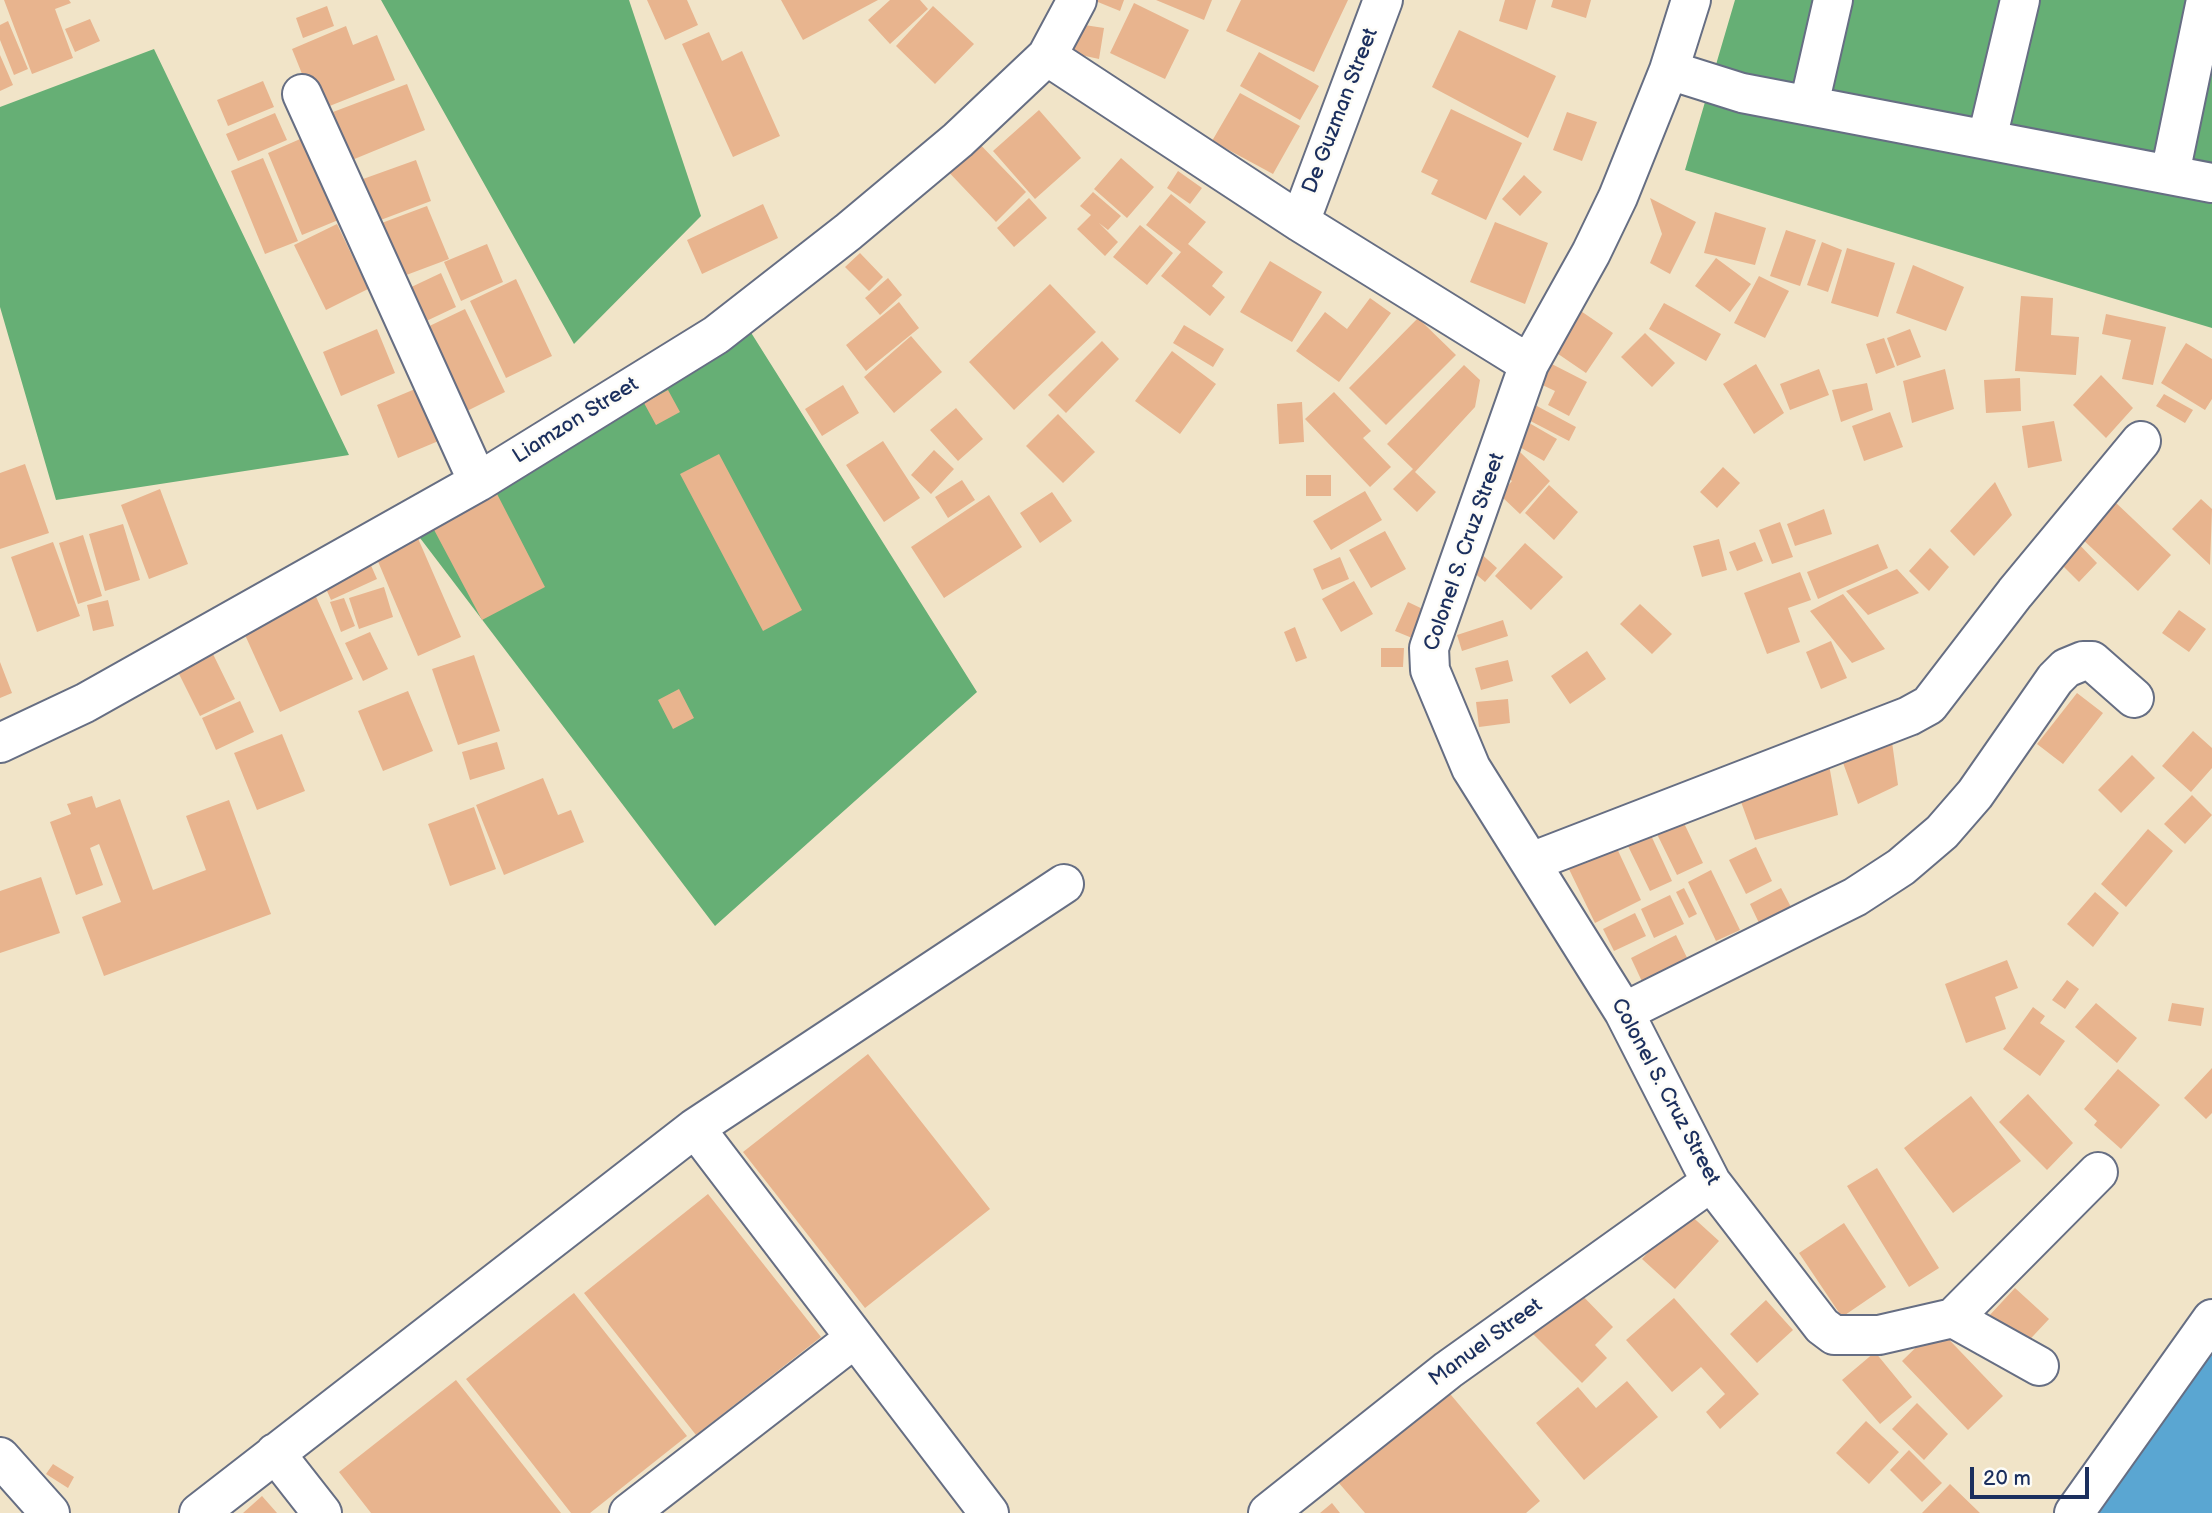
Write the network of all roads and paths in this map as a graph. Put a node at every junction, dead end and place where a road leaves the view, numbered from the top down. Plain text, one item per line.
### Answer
1 (1076, 0) edge
2 (1383, 0) edge
3 (1691, 0) edge
4 (1833, 0) edge
5 (2020, 0) edge
6 (2207, 0) edge
7 (1047, 56) junction
8 (1668, 70) junction
9 (302, 94) dead end
10 (1809, 105) junction
11 (1987, 139) junction
12 (2170, 174) junction
13 (2212, 183) edge
14 (1300, 222) junction
15 (1529, 364) junction
16 (2141, 441) dead end
17 (478, 482) junction
18 (2134, 698) dead end
19 (0, 743) edge
20 (1531, 862) junction
21 (1064, 884) dead end
22 (1624, 1012) junction
23 (695, 1128) junction
24 (2098, 1172) dead end
25 (1711, 1182) junction
26 (1953, 1318) junction
27 (2212, 1319) edge
28 (855, 1338) junction
29 (2039, 1366) dead end
30 (275, 1453) junction
31 (0, 1457) edge
32 (27, 1502) edge
33 (200, 1513) edge
34 (322, 1513) edge
35 (629, 1513) edge
36 (989, 1513) edge
37 (1268, 1513) edge
38 (2074, 1513) edge

1 - 7 street, Liamzon Street
2 - 14 street, De Guzman Street
3 - 8 street, Colonel S. Cruz Street
4 - 10 street
5 - 11 street
6 - 12 street
7 - 14 street
7 - 17 street, Liamzon Street
8 - 10 street
8 - 15 street, Colonel S. Cruz Street
9 - 17 street
10 - 11 street
11 - 12 street
12 - 13 street
14 - 15 street
15 - 20 street, Colonel S. Cruz Street
16 - 20 street
17 - 19 street, Liamzon Street
18 - 22 street
20 - 22 street, Colonel S. Cruz Street
21 - 23 street
22 - 25 street, Colonel S. Cruz Street
23 - 28 street
23 - 30 street
24 - 26 street
25 - 26 street, Colonel S. Cruz Street
25 - 37 street, Manuel Street
26 - 29 street
27 - 38 street
28 - 35 street
28 - 36 street
30 - 33 street
30 - 34 street
31 - 32 street

